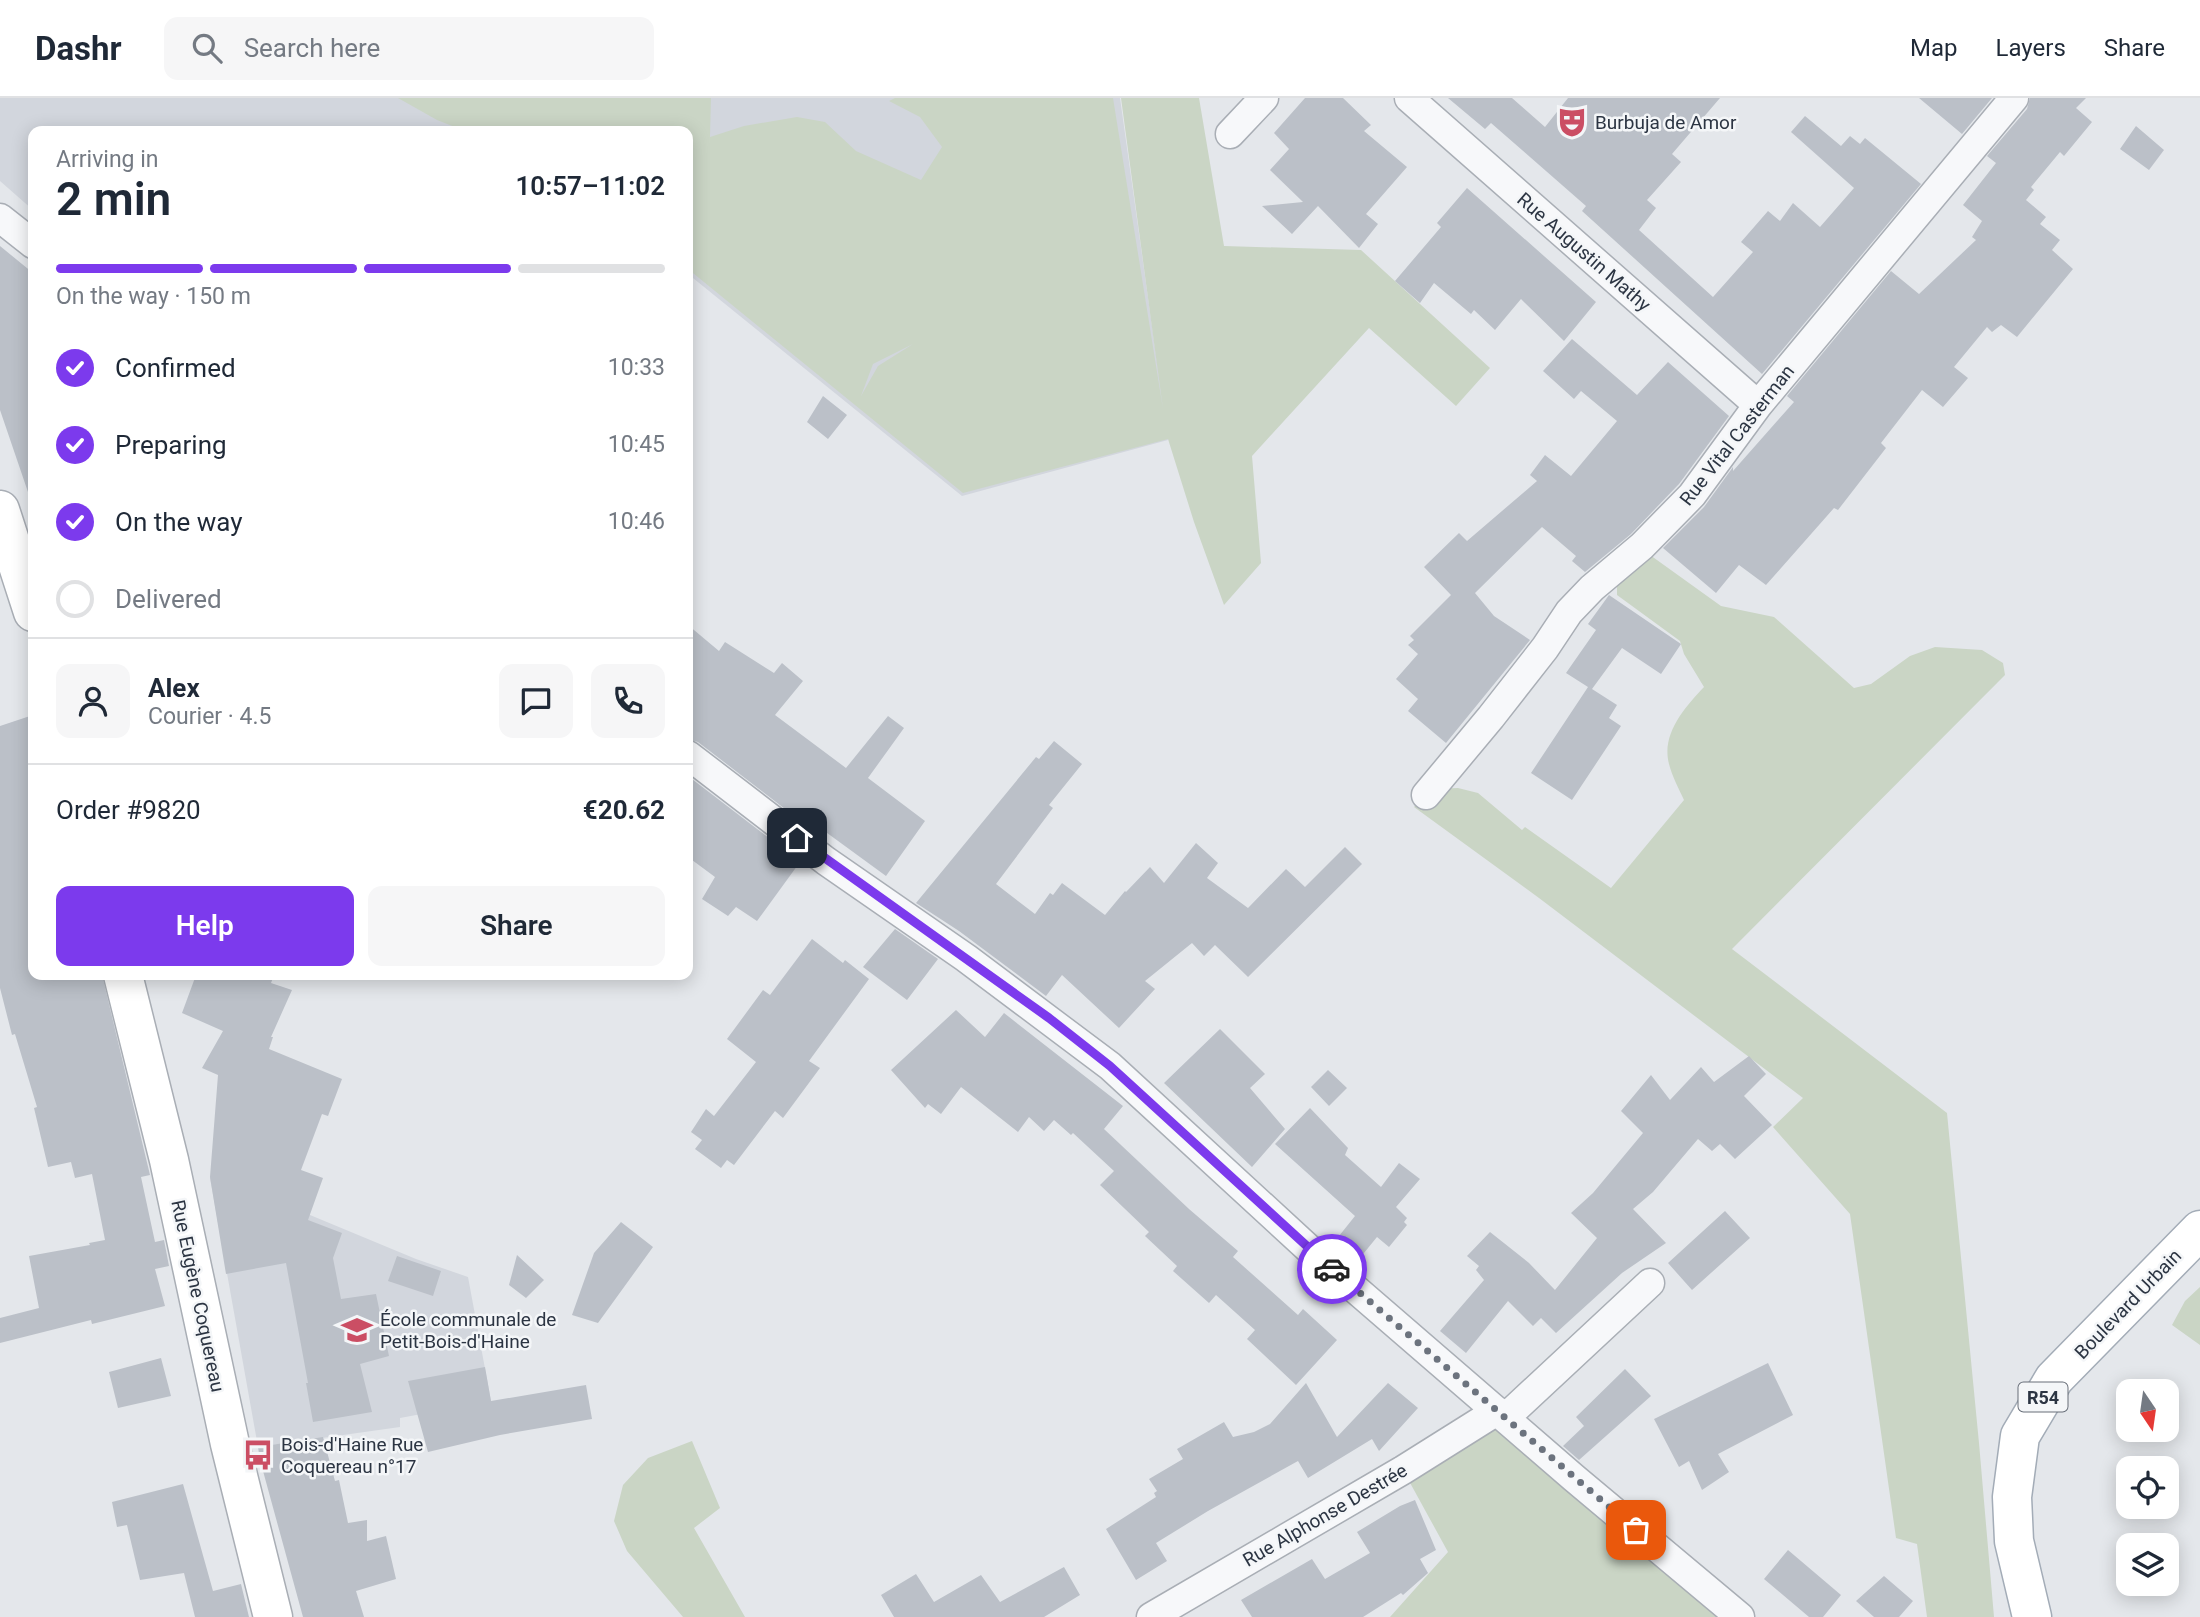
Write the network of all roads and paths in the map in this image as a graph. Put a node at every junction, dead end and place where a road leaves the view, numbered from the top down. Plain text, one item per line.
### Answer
1 (1264, 98) edge
2 (1409, 98) edge
3 (2014, 98) edge
4 (1230, 134) dead end
5 (0, 218) edge
6 (28, 240) edge
7 (1758, 405) junction
8 (0, 510) edge
9 (28, 597) edge
10 (693, 759) edge
11 (1426, 795) dead end
12 (124, 980) edge
13 (2200, 1230) edge
14 (1650, 1283) dead end
15 (1501, 1415) junction
16 (273, 1617) edge
17 (1151, 1617) edge
18 (1740, 1617) edge
19 (2032, 1617) edge

1 - 4 street
2 - 7 street, Rue Augustin Mathy
3 - 7 street, Rue Vital Casterman
5 - 6 street
7 - 11 street, Rue Vital Casterman
8 - 9 street
10 - 15 street
12 - 16 street, Rue Eugène Coquereau
13 - 19 street, Boulevard Urbain / R54
14 - 15 street, Rue Alphonse Destrée
15 - 17 street, Rue Alphonse Destrée
15 - 18 street

